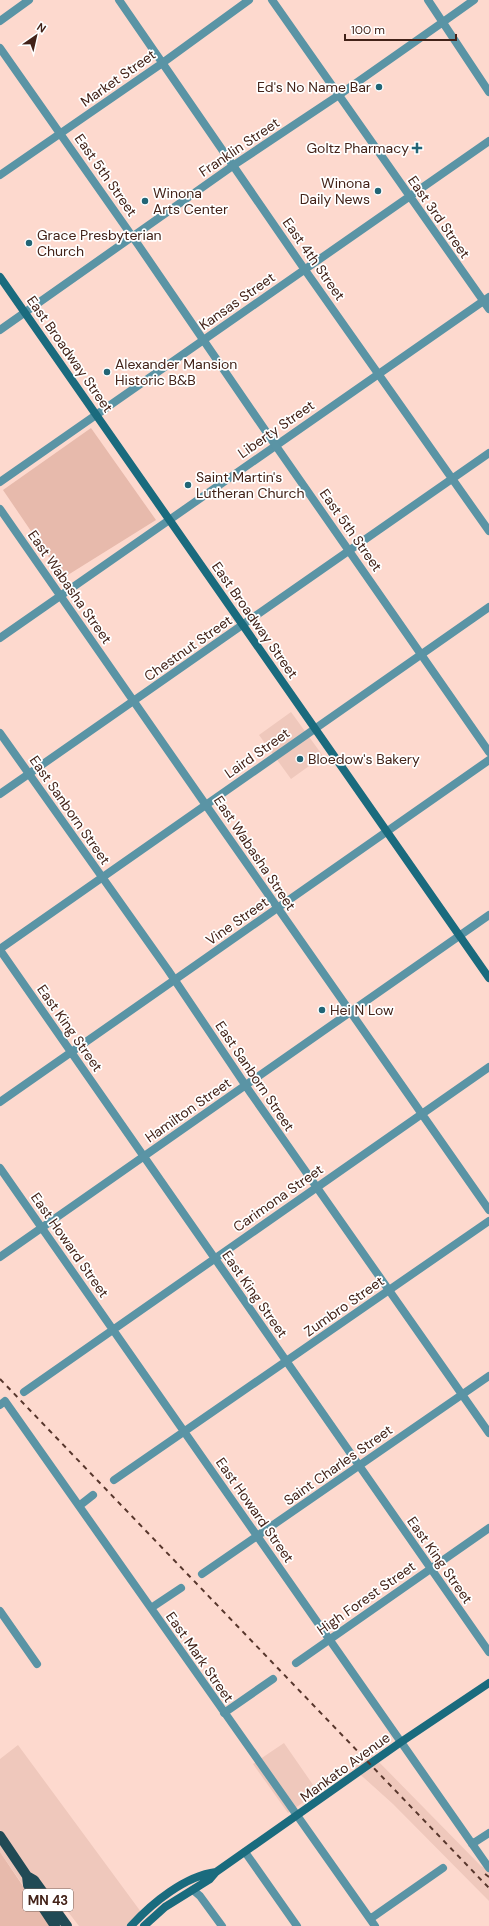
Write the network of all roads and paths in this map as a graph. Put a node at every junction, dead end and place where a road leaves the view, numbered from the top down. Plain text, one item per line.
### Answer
1 (30, 0) edge
2 (119, 0) edge
3 (249, 0) edge
4 (272, 0) edge
5 (428, 0) edge
6 (474, 0) edge
7 (0, 21) edge
8 (443, 22) junction
9 (0, 48) edge
10 (161, 64) junction
11 (489, 92) edge
12 (339, 95) junction
13 (60, 133) junction
14 (489, 141) edge
15 (234, 165) junction
16 (0, 175) edge
17 (409, 197) junction
18 (132, 236) junction
19 (305, 270) junction
20 (0, 276) edge
21 (486, 299) edge
22 (489, 309) edge
23 (25, 313) junction
24 (0, 330) edge
25 (204, 340) junction
26 (378, 374) junction
27 (96, 415) junction
28 (276, 446) junction
29 (489, 453) edge
30 (452, 479) junction
31 (0, 482) edge
32 (0, 509) edge
33 (170, 520) junction
34 (489, 531) edge
35 (350, 550) junction
36 (60, 596) junction
37 (489, 607) edge
38 (243, 625) junction
39 (0, 638) edge
40 (421, 654) junction
41 (133, 702) junction
42 (315, 728) junction
43 (0, 732) edge
44 (489, 752) edge
45 (489, 760) edge
46 (29, 774) junction
47 (0, 794) edge
48 (207, 804) junction
49 (387, 832) junction
50 (101, 878) junction
51 (277, 908) junction
52 (489, 915) edge
53 (460, 936) junction
54 (0, 949) edge
55 (489, 978) edge
56 (175, 980) junction
57 (349, 1013) junction
58 (71, 1052) junction
59 (489, 1067) edge
60 (245, 1085) junction
61 (0, 1102) edge
62 (422, 1115) junction
63 (144, 1156) junction
64 (0, 1168) edge
65 (316, 1187) junction
66 (489, 1210) edge
67 (489, 1221) edge
68 (42, 1228) junction
69 (0, 1257) edge
70 (214, 1258) junction
71 (389, 1291) junction
72 (113, 1329) junction
73 (287, 1362) junction
74 (489, 1376) edge
75 (24, 1392) dead end
76 (463, 1395) junction
77 (3, 1403) edge
78 (185, 1433) junction
79 (489, 1433) edge
80 (359, 1466) junction
81 (114, 1480) dead end
82 (93, 1495) dead end
83 (79, 1506) junction
84 (489, 1528) edge
85 (258, 1537) junction
86 (431, 1569) junction
87 (202, 1574) dead end
88 (181, 1588) dead end
89 (150, 1608) junction
90 (0, 1611) edge
91 (330, 1640) junction
92 (489, 1652) edge
93 (296, 1662) dead end
94 (37, 1664) dead end
95 (273, 1679) dead end
96 (489, 1683) edge
97 (224, 1713) junction
98 (401, 1742) junction
99 (297, 1817) junction
100 (489, 1833) edge
101 (0, 1836) edge
102 (472, 1844) junction
103 (245, 1852) junction
104 (443, 1868) dead end
105 (489, 1868) edge
106 (216, 1872) junction
107 (27, 1876) junction
108 (193, 1890) junction
109 (370, 1919) junction
110 (55, 1926) edge
111 (67, 1926) edge
112 (131, 1926) edge
113 (144, 1926) edge
114 (222, 1926) edge
115 (297, 1926) edge
116 (375, 1926) edge

1 - 7 street
2 - 10 street, East 4th Street
3 - 10 street, Market Street
4 - 12 street, East 3rd Street
5 - 8 street
6 - 8 street, Franklin Street
8 - 11 street
8 - 12 street, Franklin Street
9 - 13 street, East 5th Street
10 - 13 street, Market Street
10 - 15 street, East 4th Street
12 - 15 street, Franklin Street
12 - 17 street, East 3rd Street
13 - 16 street, Market Street
13 - 18 street, East 5th Street
14 - 17 street, Kansas Street
15 - 18 street, Franklin Street
15 - 19 street, East 4th Street
17 - 19 street, Kansas Street
17 - 21 street, East 3rd Street
18 - 23 street, Franklin Street
18 - 25 street, East 5th Street
19 - 25 street, Kansas Street
19 - 26 street, East 4th Street
20 - 23 main road, East Broadway Street
21 - 22 street, East 3rd Street
21 - 26 street, Liberty Street
23 - 24 street, Franklin Street
23 - 27 main road, East Broadway Street
25 - 27 street, Kansas Street
25 - 28 street, East 5th Street
26 - 28 street, Liberty Street
26 - 30 street, East 4th Street
27 - 31 street, Kansas Street
27 - 33 main road, East Broadway Street
28 - 33 street, Liberty Street
28 - 35 street, East 5th Street
29 - 30 street, Chestnut Street
30 - 34 street, East 4th Street
30 - 35 street, Chestnut Street
32 - 36 street, East Wabasha Street
33 - 36 street, Liberty Street
33 - 38 main road, East Broadway Street
35 - 38 street, Chestnut Street
35 - 40 street, East 5th Street
36 - 39 street, Liberty Street
36 - 41 street, East Wabasha Street
37 - 40 street, Laird Street
38 - 41 street, Chestnut Street
38 - 42 main road, East Broadway Street
40 - 42 street, Laird Street
40 - 44 street, East 5th Street
41 - 46 street, Chestnut Street
41 - 48 street, East Wabasha Street
42 - 48 street, Laird Street
42 - 49 main road, East Broadway Street
43 - 46 street, East Sanborn Street
45 - 49 street, Vine Street
46 - 47 street, Chestnut Street
46 - 50 street, East Sanborn Street
48 - 50 street, Laird Street
48 - 51 street, East Wabasha Street
49 - 51 street, Vine Street
49 - 53 main road, East Broadway Street
50 - 54 street, Laird Street
50 - 56 street, East Sanborn Street
51 - 56 street, Vine Street
51 - 57 street, East Wabasha Street
52 - 53 street, Hamilton Street
53 - 55 main road, East Broadway Street
53 - 57 street, Hamilton Street
54 - 58 street, East King Street
56 - 58 street, Vine Street
56 - 60 street, East Sanborn Street
57 - 60 street, Hamilton Street
57 - 62 street, East Wabasha Street
58 - 61 street, Vine Street
58 - 63 street, East King Street
59 - 62 street, Carimona Street
60 - 63 street, Hamilton Street
60 - 65 street, East Sanborn Street
62 - 65 street, Carimona Street
62 - 66 street, East Wabasha Street
63 - 68 street, Hamilton Street
63 - 70 street, East King Street
64 - 68 street, East Howard Street
65 - 70 street, Carimona Street
65 - 71 street, East Sanborn Street
67 - 71 street, Zumbro Street
68 - 69 street, Hamilton Street
68 - 72 street, East Howard Street
70 - 72 street, Carimona Street
70 - 73 street, East King Street
71 - 73 street, Zumbro Street
71 - 76 street, East Sanborn Street
72 - 75 street, Carimona Street
72 - 78 street, East Howard Street
73 - 78 street, Zumbro Street
73 - 80 street, East King Street
74 - 76 street, Saint Charles Street
76 - 79 street, East Sanborn Street
76 - 80 street, Saint Charles Street
77 - 83 street, East Mark Street
78 - 81 street, Zumbro Street
78 - 85 street, East Howard Street
80 - 85 street, Saint Charles Street
80 - 86 street, East King Street
82 - 83 street
83 - 89 street, East Mark Street
84 - 86 street, High Forest Street
85 - 87 street, Saint Charles Street
85 - 91 street, East Howard Street
86 - 91 street, High Forest Street
86 - 92 street, East King Street
88 - 89 street
89 - 97 street, East Mark Street
90 - 94 street
91 - 93 street, High Forest Street
91 - 98 street, East Howard Street
95 - 97 street
96 - 98 main road, Mankato Avenue
97 - 99 street, East Mark Street
98 - 99 main road, Mankato Avenue
98 - 102 street, East Howard Street
99 - 103 main road, Mankato Avenue
99 - 109 street, East Mark Street
100 - 102 street
101 - 107 main road, MN 43
102 - 105 street, East Howard Street
103 - 106 main road, Mankato Avenue
103 - 115 street
104 - 109 street
106 - 108 main road, Mankato Avenue
106 - 112 main road, Mankato Avenue
107 - 110 main road, MN 43
107 - 111 main road, MN 43
108 - 113 main road, Mankato Avenue
108 - 114 street
109 - 116 street, East Mark Street

